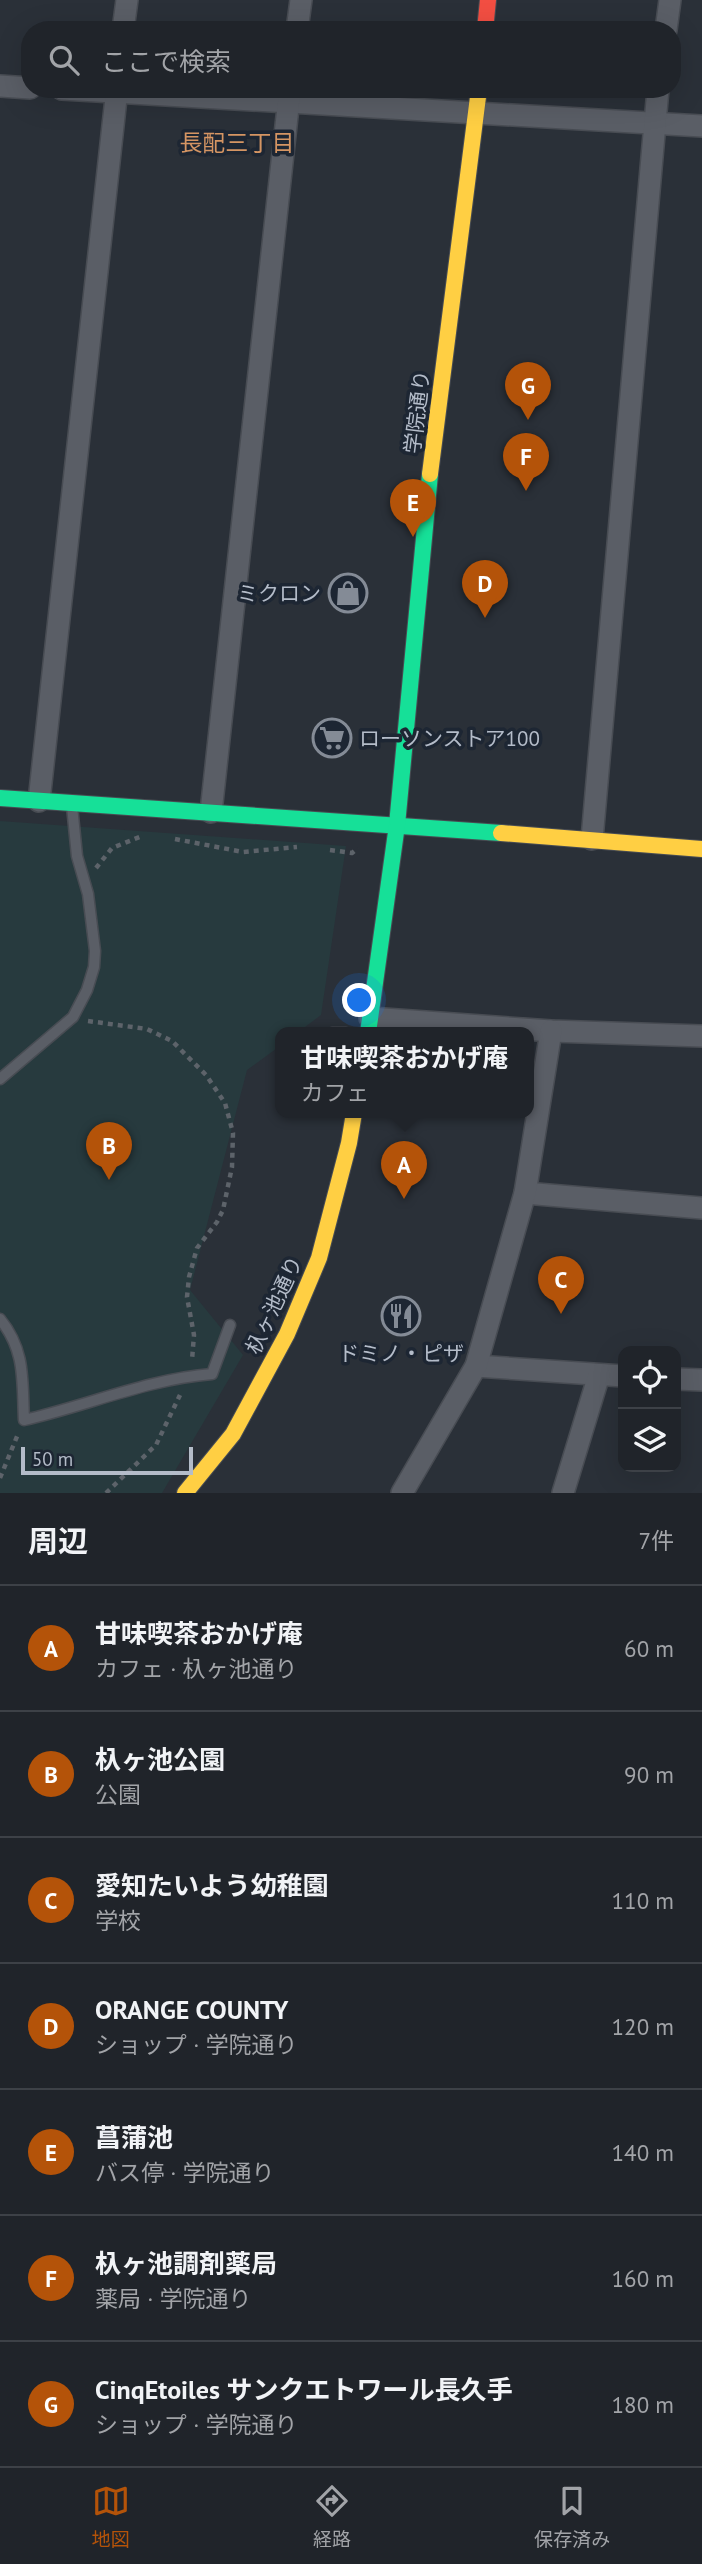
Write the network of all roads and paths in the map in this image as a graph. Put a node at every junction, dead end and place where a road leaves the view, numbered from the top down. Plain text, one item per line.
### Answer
1 (127, 0) edge
2 (301, 0) edge
3 (488, 0) edge
4 (670, 0) edge
5 (124, 21) edge
6 (298, 21) edge
7 (486, 21) edge
8 (667, 21) edge
9 (0, 86) edge
10 (21, 87) edge
11 (116, 98) edge
12 (289, 98) edge
13 (322, 98) edge
14 (478, 98) edge
15 (657, 98) edge
16 (477, 112) junction
17 (653, 122) junction
18 (702, 126) edge
19 (0, 798) edge
20 (39, 801) junction
21 (72, 803) junction
22 (211, 813) junction
23 (397, 825) junction
24 (144, 836) dead end
25 (165, 837) dead end
26 (592, 839) junction
27 (360, 845) dead end
28 (305, 846) dead end
29 (702, 849) edge
30 (328, 850) dead end
31 (85, 882) junction
32 (73, 1017) junction
33 (369, 1025) edge
34 (430, 1027) edge
35 (534, 1030) edge
36 (551, 1031) junction
37 (702, 1036) edge
38 (0, 1079) edge
39 (353, 1118) edge
40 (525, 1194) junction
41 (702, 1208) edge
42 (0, 1319) edge
43 (230, 1325) dead end
44 (476, 1366) junction
45 (599, 1375) junction
46 (186, 1376) junction
47 (618, 1376) edge
48 (681, 1379) edge
49 (702, 1380) edge
50 (24, 1420) junction
51 (0, 1478) edge
52 (106, 1493) edge
53 (185, 1493) edge
54 (402, 1493) edge
55 (563, 1493) edge

1 - 5 street
2 - 6 street
3 - 7 street
4 - 8 street
9 - 10 street
11 - 20 street
12 - 22 street
13 - 16 street
14 - 16 street, 学院通り
15 - 17 street
16 - 17 street
16 - 23 street, 学院通り
17 - 18 street
17 - 26 street
19 - 20 street
20 - 21 street
21 - 22 street
21 - 31 lane
22 - 23 street
23 - 26 street
23 - 33 street
24 - 31 path
25 - 28 path
26 - 29 street
27 - 30 path
31 - 32 lane
32 - 38 lane
32 - 46 path
33 - 34 street
35 - 36 street
36 - 37 street
36 - 40 street
39 - 53 street, 杁ヶ池通り
40 - 41 street
40 - 44 street
42 - 50 lane
43 - 46 lane
44 - 45 street
44 - 54 street
45 - 47 street
45 - 55 street
46 - 50 lane
46 - 52 path
48 - 49 street
50 - 51 path

